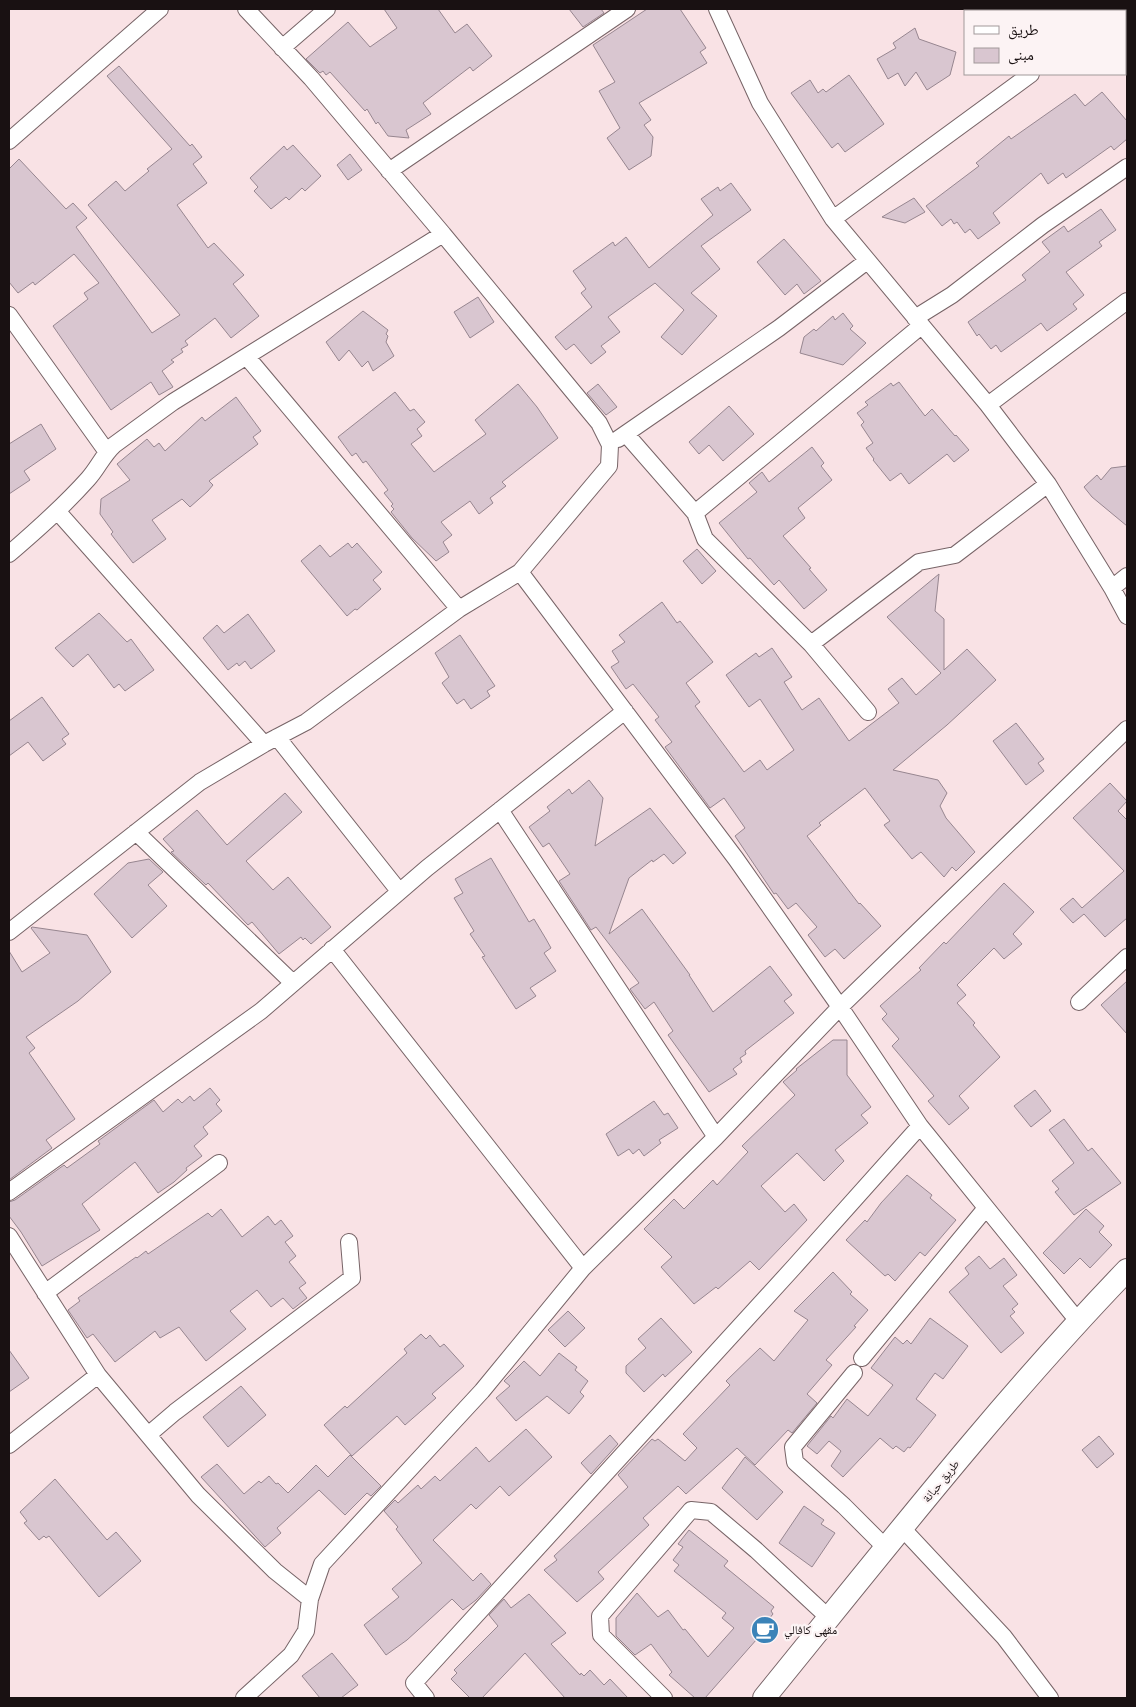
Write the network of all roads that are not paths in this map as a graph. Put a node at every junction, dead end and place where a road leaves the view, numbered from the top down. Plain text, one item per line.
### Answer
1 (160, 9) edge
2 (246, 9) edge
3 (327, 9) edge
4 (627, 9) edge
5 (717, 9) edge
6 (282, 48) junction
7 (1030, 75) edge
8 (9, 140) edge
9 (1127, 167) edge
10 (389, 171) junction
11 (833, 219) junction
12 (443, 234) junction
13 (867, 261) junction
14 (1127, 302) edge
15 (9, 315) edge
16 (918, 322) junction
17 (247, 357) junction
18 (988, 405) junction
19 (626, 434) junction
20 (610, 445) junction
21 (106, 452) junction
22 (1048, 484) junction
23 (58, 512) junction
24 (695, 513) junction
25 (9, 554) edge
26 (520, 572) junction
27 (1127, 576) edge
28 (1112, 588) junction
29 (459, 609) junction
30 (1127, 616) edge
31 (811, 644) junction
32 (625, 711) junction
33 (868, 712) dead end
34 (1127, 729) edge
35 (270, 740) junction
36 (500, 810) junction
37 (136, 832) junction
38 (399, 892) junction
39 (9, 932) edge
40 (332, 949) junction
41 (1127, 957) edge
42 (293, 983) junction
43 (1079, 1002) dead end
44 (840, 1007) junction
45 (920, 1126) junction
46 (716, 1137) junction
47 (219, 1163) dead end
48 (9, 1192) edge
49 (986, 1208) junction
50 (9, 1236) edge
51 (349, 1242) dead end
52 (583, 1268) junction
53 (1127, 1270) edge
54 (45, 1293) junction
55 (1078, 1321) junction
56 (862, 1358) dead end
57 (854, 1373) dead end
58 (98, 1375) junction
59 (148, 1435) junction
60 (9, 1445) edge
61 (902, 1528) junction
62 (886, 1548) junction
63 (310, 1599) junction
64 (829, 1618) junction
65 (244, 1698) edge
66 (426, 1698) edge
67 (664, 1698) edge
68 (764, 1698) edge
69 (1050, 1698) edge

1 - 8 street
2 - 6 street
3 - 6 street
4 - 10 street
5 - 11 street
6 - 10 street
7 - 11 street
9 - 16 street
10 - 12 street
11 - 13 street
12 - 17 street
12 - 20 street
13 - 16 street
13 - 19 street
14 - 18 street
15 - 21 street
16 - 18 street
16 - 24 street
17 - 21 street
17 - 29 street
18 - 22 street
19 - 20 street
19 - 24 street
20 - 26 street
21 - 23 street
22 - 28 street
22 - 31 street
23 - 25 street
23 - 35 street
24 - 31 street
26 - 29 street
26 - 32 street
27 - 28 street
28 - 30 street
29 - 35 street
31 - 33 street
32 - 36 street
32 - 44 street
34 - 44 street
35 - 37 street
35 - 38 street
36 - 38 street
36 - 46 street
37 - 39 street
37 - 42 street
38 - 40 street
40 - 42 street
40 - 52 street
41 - 43 street
42 - 48 street
44 - 45 street
44 - 46 street
45 - 49 street
45 - 66 street
46 - 52 street
47 - 54 street
49 - 55 street
49 - 56 street
50 - 54 street
51 - 59 street
52 - 63 street
53 - 55 street, طريق حبانة
54 - 58 street
55 - 61 street, طريق حبانة
57 - 62 street
58 - 59 street
58 - 60 street
59 - 63 street
61 - 62 street, طريق حبانة
61 - 69 street
62 - 64 street, طريق حبانة
63 - 65 street
64 - 67 street
64 - 68 street, طريق حبانة

